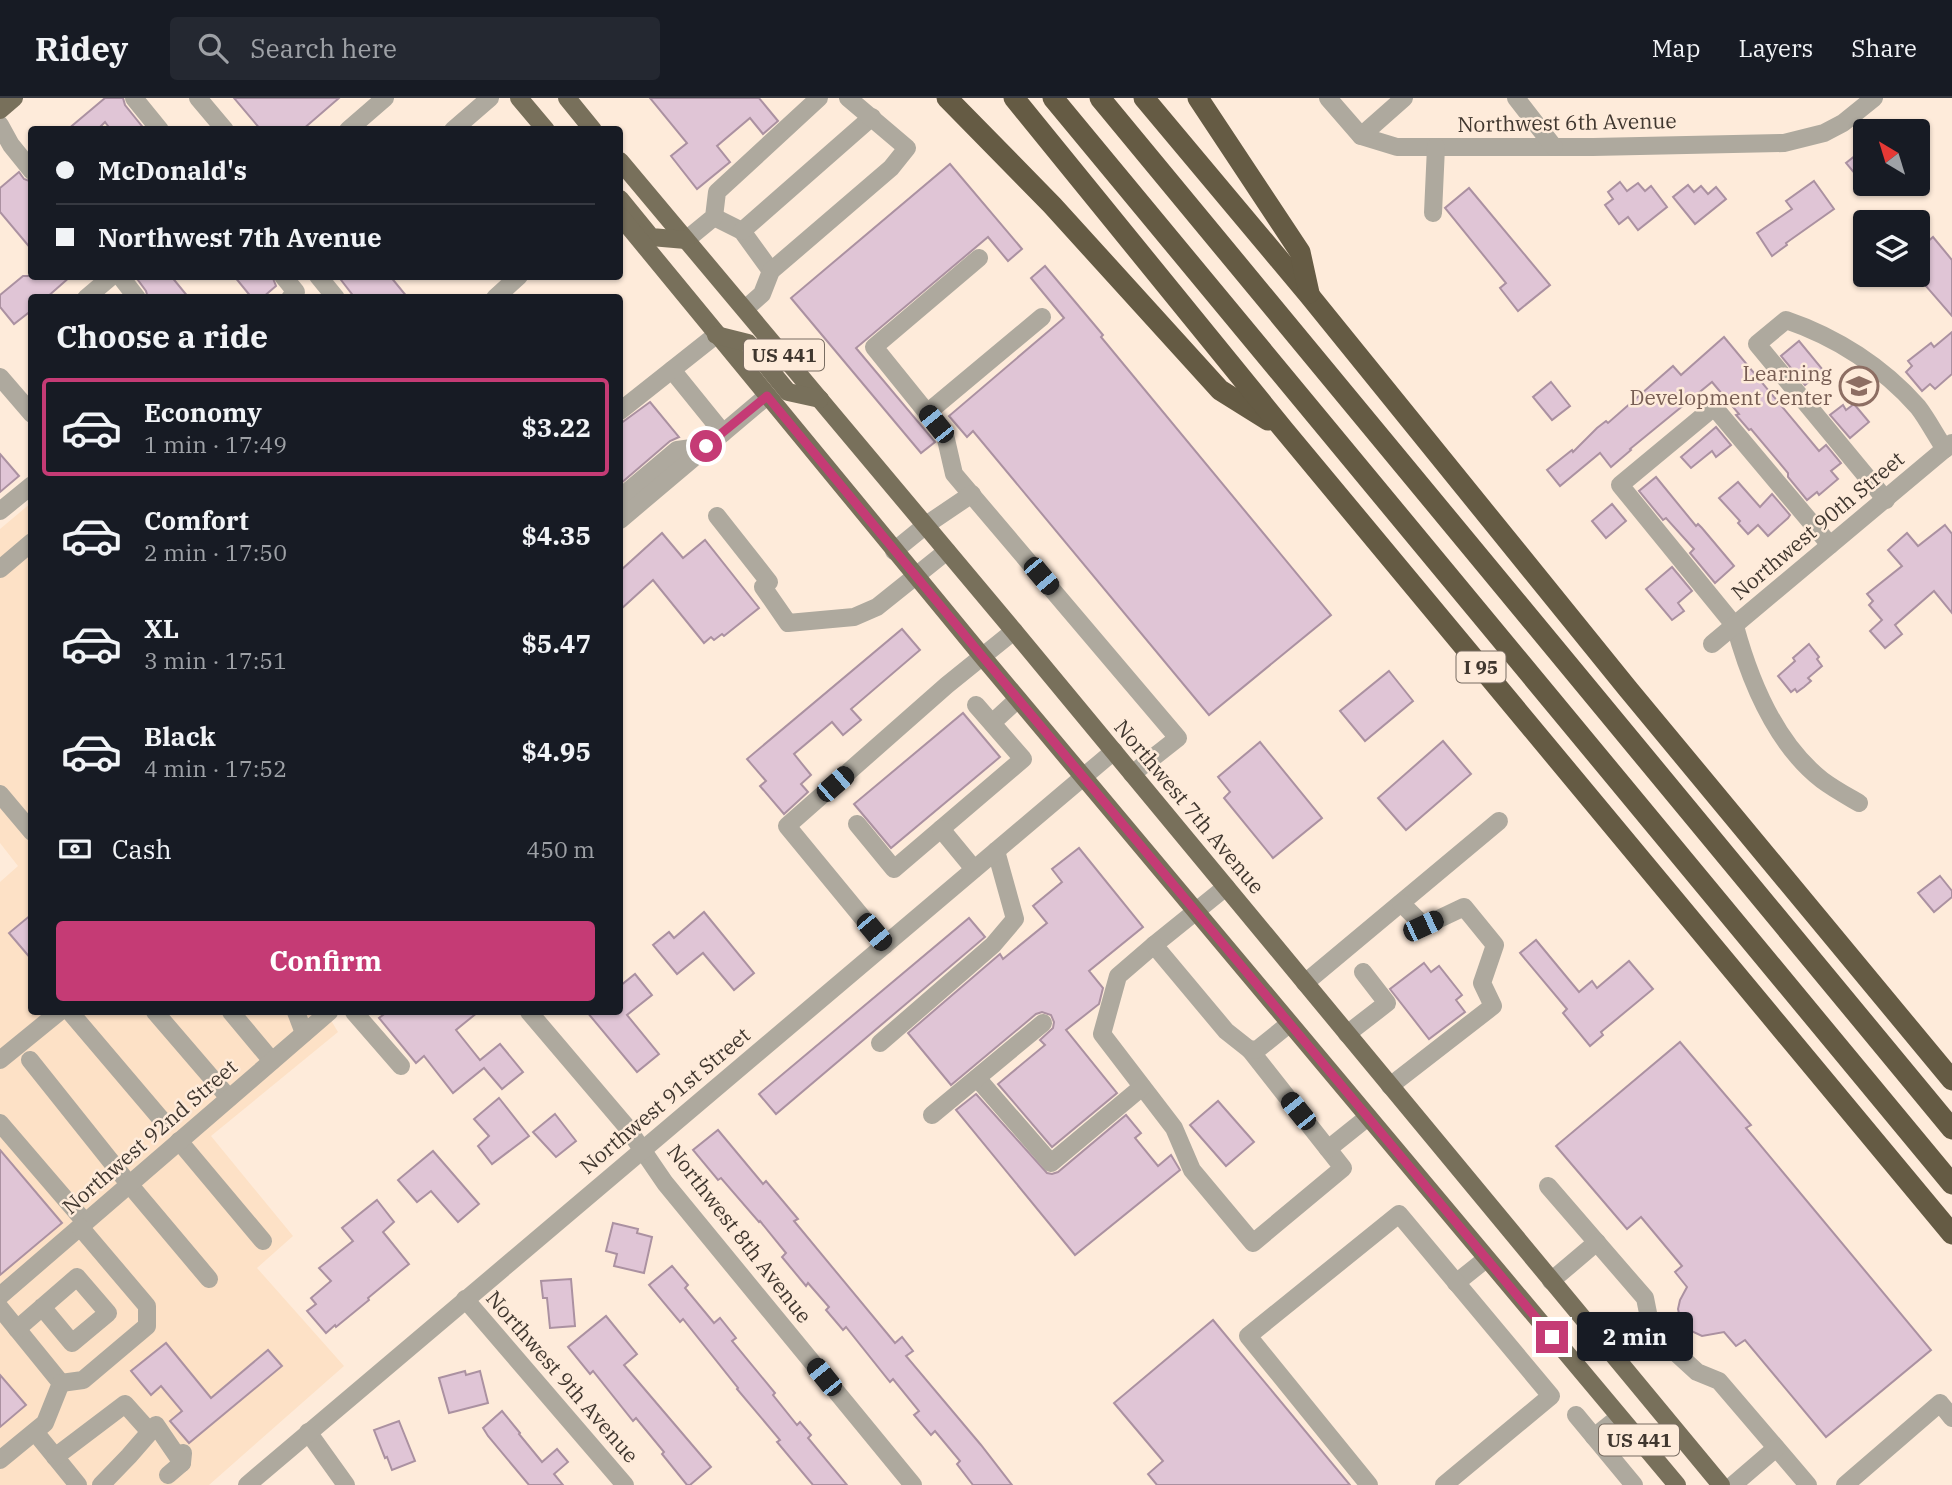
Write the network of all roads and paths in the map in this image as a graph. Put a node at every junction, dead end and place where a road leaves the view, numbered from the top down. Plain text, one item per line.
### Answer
1 (14, 98) edge
2 (134, 98) edge
3 (198, 98) edge
4 (385, 98) edge
5 (490, 98) edge
6 (519, 98) edge
7 (567, 98) edge
8 (819, 98) edge
9 (848, 98) edge
10 (947, 98) edge
11 (1014, 98) edge
12 (1053, 98) edge
13 (1100, 98) edge
14 (1144, 98) edge
15 (1198, 98) edge
16 (1328, 98) edge
17 (1404, 98) edge
18 (1516, 98) edge
19 (1874, 98) edge
20 (0, 110) edge
21 (872, 117) junction
22 (0, 125) edge
23 (157, 126) edge
24 (222, 126) edge
25 (353, 126) edge
26 (458, 126) edge
27 (542, 126) edge
28 (590, 126) edge
29 (1360, 136) junction
30 (1436, 147) junction
31 (1554, 147) junction
32 (623, 165) edge
33 (28, 166) edge
34 (623, 203) edge
35 (1433, 213) dead end
36 (714, 217) junction
37 (623, 220) edge
38 (742, 231) junction
39 (686, 240) junction
40 (979, 258) dead end
41 (771, 271) junction
42 (107, 280) edge
43 (123, 280) edge
44 (286, 280) edge
45 (321, 280) edge
46 (515, 280) edge
47 (91, 294) edge
48 (134, 294) edge
49 (294, 294) edge
50 (333, 294) edge
51 (499, 294) edge
52 (1309, 295) junction
53 (745, 309) junction
54 (1042, 317) dead end
55 (716, 335) junction
56 (672, 370) junction
57 (0, 377) edge
58 (767, 396) junction
59 (820, 399) junction
60 (28, 409) edge
61 (623, 409) edge
62 (927, 413) junction
63 (1284, 430) junction
64 (723, 433) junction
65 (706, 446) junction
66 (1948, 446) edge
67 (28, 488) edge
68 (972, 494) junction
69 (623, 495) edge
70 (1886, 500) junction
71 (0, 512) edge
72 (718, 516) dead end
73 (623, 517) edge
74 (926, 525) junction
75 (28, 545) edge
76 (1830, 545) junction
77 (894, 551) junction
78 (947, 551) junction
79 (0, 569) edge
80 (915, 576) junction
81 (1735, 626) junction
82 (1014, 631) junction
83 (1712, 644) dead end
84 (982, 656) junction
85 (1018, 699) junction
86 (976, 705) dead end
87 (992, 723) junction
88 (1114, 751) junction
89 (1132, 774) junction
90 (1083, 776) junction
91 (0, 794) edge
92 (1859, 803) dead end
93 (1499, 821) dead end
94 (857, 824) dead end
95 (28, 827) edge
96 (941, 829) junction
97 (996, 851) junction
98 (974, 869) junction
99 (1226, 887) junction
100 (1401, 903) junction
101 (1195, 911) junction
102 (1154, 944) junction
103 (885, 945) junction
104 (1363, 972) dead end
105 (1306, 983) junction
106 (55, 1015) edge
107 (74, 1015) edge
108 (158, 1015) edge
109 (234, 1015) edge
110 (297, 1015) edge
111 (325, 1015) edge
112 (357, 1015) edge
113 (532, 1015) edge
114 (1042, 1023) dead end
115 (1289, 1024) junction
116 (304, 1033) junction
117 (1347, 1034) junction
118 (880, 1043) dead end
119 (1250, 1051) junction
120 (0, 1060) edge
121 (30, 1060) dead end
122 (272, 1061) junction
123 (401, 1066) dead end
124 (977, 1078) junction
125 (1952, 1080) edge
126 (1390, 1086) junction
127 (1142, 1087) junction
128 (229, 1098) junction
129 (932, 1115) dead end
130 (1368, 1116) junction
131 (161, 1119) dead end
132 (0, 1123) edge
133 (1952, 1129) edge
134 (179, 1141) junction
135 (1328, 1149) junction
136 (643, 1150) junction
137 (130, 1184) junction
138 (1952, 1184) edge
139 (1548, 1186) dead end
140 (83, 1225) junction
141 (1952, 1234) edge
142 (263, 1241) dead end
143 (1597, 1242) junction
144 (1486, 1259) junction
145 (209, 1279) dead end
146 (1551, 1281) junction
147 (1456, 1283) junction
148 (0, 1296) edge
149 (466, 1299) junction
150 (42, 1307) dead end
151 (0, 1308) edge
152 (17, 1329) junction
153 (61, 1383) junction
154 (1576, 1415) dead end
155 (1619, 1417) junction
156 (1952, 1418) edge
157 (34, 1432) junction
158 (150, 1432) junction
159 (308, 1432) junction
160 (1594, 1437) junction
161 (1776, 1448) junction
162 (55, 1457) junction
163 (0, 1460) edge
164 (178, 1462) dead end
165 (78, 1485) edge
166 (101, 1485) edge
167 (247, 1485) edge
168 (346, 1485) edge
169 (625, 1485) edge
170 (913, 1485) edge
171 (1369, 1485) edge
172 (1444, 1485) edge
173 (1634, 1485) edge
174 (1678, 1485) edge
175 (1721, 1485) edge
176 (1733, 1485) edge
177 (1808, 1485) edge
178 (1845, 1485) edge

1 - 20 main road
2 - 23 street
3 - 24 street
4 - 25 street
5 - 26 street
6 - 27 main road
7 - 28 main road
8 - 36 street
9 - 21 street
10 - 63 highway
11 - 63 highway, I 95
12 - 138 highway
13 - 133 highway
14 - 52 highway
15 - 52 highway
16 - 29 street
17 - 29 street
18 - 31 street
19 - 31 street, Northwest 6th Avenue
21 - 38 street
21 - 41 street
22 - 33 street
29 - 30 street, Northwest 6th Avenue
30 - 31 street, Northwest 6th Avenue
30 - 35 street
32 - 39 main road, Northwest 7th Avenue / US 441
34 - 39 main road
36 - 38 street
36 - 39 street
37 - 55 main road, US 441
38 - 41 street
39 - 53 main road, Northwest 7th Avenue / US 441
40 - 62 street
41 - 53 street
42 - 47 street
43 - 48 street
44 - 49 street
45 - 50 street
46 - 51 street
52 - 125 highway
53 - 59 main road, Northwest 7th Avenue / US 441
54 - 62 street
55 - 56 street
55 - 58 main road, US 441
55 - 59 main road
56 - 61 street
56 - 64 street
57 - 60 street
58 - 64 street
58 - 77 main road, US 441
59 - 74 main road, Northwest 7th Avenue / US 441
62 - 68 street
63 - 141 highway, I 95
64 - 65 street
65 - 69 street
65 - 73 street
66 - 70 street, Northwest 90th Street
66 - 70 street
67 - 71 street
68 - 74 street
68 - 89 street
70 - 76 street, Northwest 90th Street
72 - 80 street
74 - 77 street
74 - 78 main road, Northwest 7th Avenue / US 441
75 - 79 street
76 - 81 street, Northwest 90th Street
76 - 81 street
77 - 80 main road, US 441
78 - 80 street
78 - 82 main road, Northwest 7th Avenue / US 441
80 - 84 main road, US 441
81 - 83 street, Northwest 90th Street
81 - 92 street
82 - 84 street
82 - 88 main road, Northwest 7th Avenue / US 441
84 - 85 main road, US 441
84 - 103 street
85 - 87 street
85 - 90 main road, US 441
86 - 87 street
87 - 96 street
88 - 89 main road, Northwest 7th Avenue / US 441
88 - 90 street, Northwest 91st Street
89 - 99 main road, Northwest 7th Avenue / US 441
90 - 97 street, Northwest 91st Street
90 - 101 main road, US 441
91 - 95 street
93 - 100 street
94 - 96 street
96 - 98 street
97 - 98 street, Northwest 91st Street
97 - 118 street
98 - 103 street, Northwest 91st Street
99 - 101 street
99 - 105 main road, Northwest 7th Avenue / US 441
100 - 105 street
100 - 126 street
101 - 102 street
101 - 115 main road, US 441
102 - 119 street
102 - 127 street
103 - 136 street, Northwest 91st Street
104 - 117 street
105 - 117 main road, Northwest 7th Avenue / US 441
106 - 120 street
107 - 131 street
108 - 128 street
109 - 122 street
110 - 116 street
111 - 116 street, Northwest 92nd Street
112 - 123 street
113 - 136 street, Northwest 8th Avenue
114 - 124 street
115 - 119 street
115 - 130 main road, US 441
116 - 122 street, Northwest 92nd Street
117 - 126 main road, Northwest 7th Avenue / US 441
119 - 135 street
121 - 137 street
122 - 128 street, Northwest 92nd Street
124 - 127 street
124 - 129 street
126 - 146 main road, Northwest 7th Avenue / US 441
127 - 135 street
128 - 134 street, Northwest 92nd Street
130 - 135 street
130 - 144 main road, US 441
132 - 140 street
134 - 137 street, Northwest 92nd Street
134 - 142 street
136 - 149 street, Northwest 91st Street
136 - 170 street, Northwest 8th Avenue
137 - 140 street, Northwest 92nd Street
137 - 145 street
139 - 143 street
140 - 148 street, Northwest 92nd Street
140 - 153 street
143 - 146 street
143 - 161 street
144 - 147 street
144 - 155 main road, US 441
146 - 175 main road, Northwest 7th Avenue / US 441
147 - 171 street
147 - 172 street
149 - 159 street, Northwest 91st Street
149 - 169 street, Northwest 9th Avenue
150 - 152 street
151 - 152 street
152 - 153 street
153 - 157 street
154 - 160 street
155 - 160 street
155 - 174 main road, US 441
156 - 178 street
157 - 162 street
157 - 163 street
158 - 162 street
158 - 164 street
158 - 166 street
159 - 167 street, Northwest 91st Street
159 - 168 street
160 - 173 street
161 - 176 street
161 - 177 street
162 - 165 street

